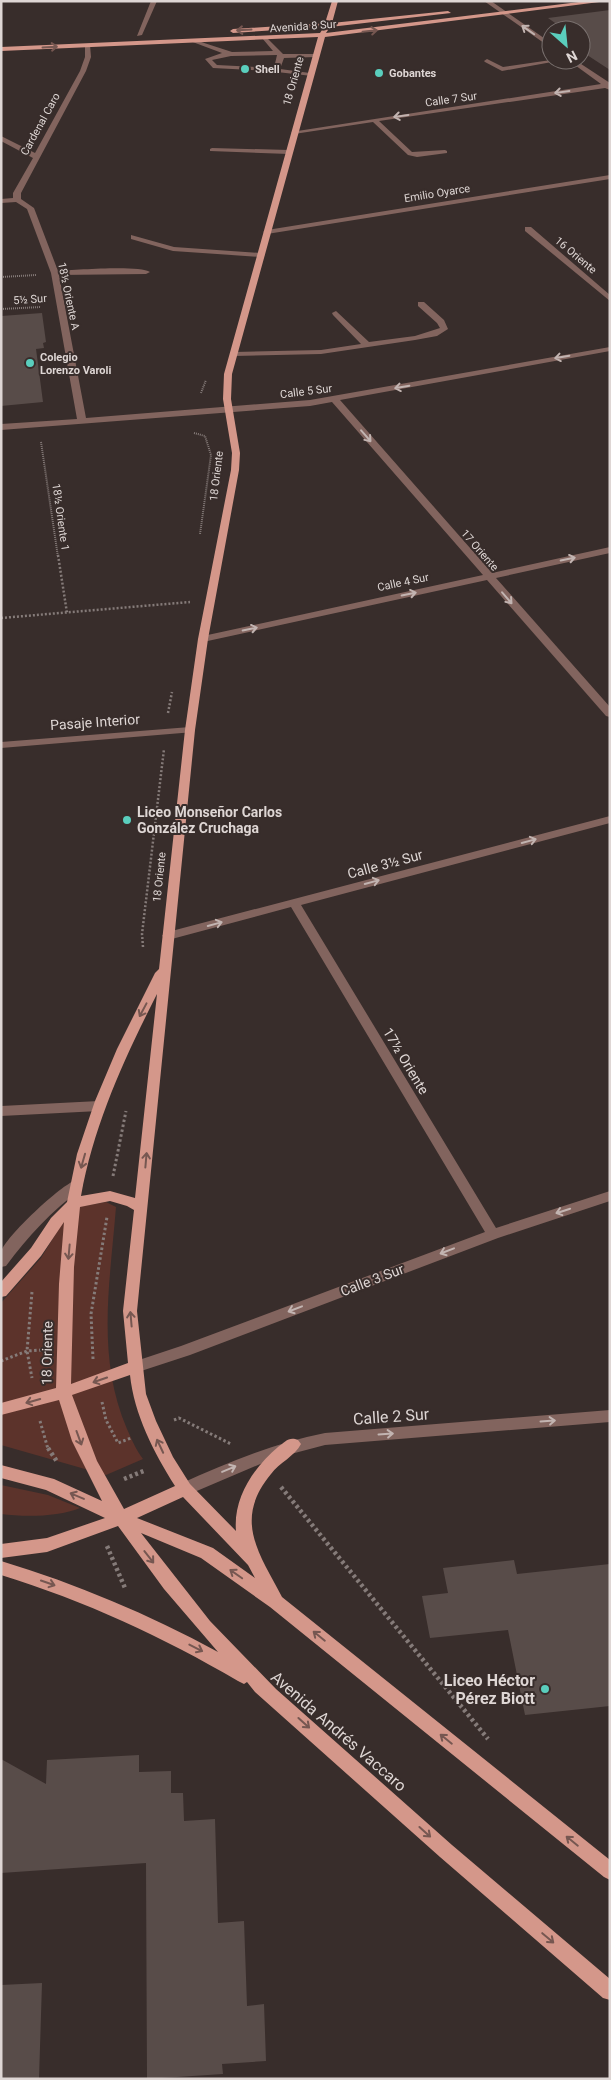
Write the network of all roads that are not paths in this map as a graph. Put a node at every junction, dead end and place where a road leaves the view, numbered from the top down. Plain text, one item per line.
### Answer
1 (154, 1) edge
2 (335, 1) edge
3 (487, 1) edge
4 (541, 1) edge
5 (604, 1) edge
6 (495, 7) junction
7 (504, 13) junction
8 (328, 25) junction
9 (228, 31) dead end
10 (159, 34) dead end
11 (322, 35) junction
12 (139, 36) junction
13 (265, 38) junction
14 (541, 39) edge
15 (193, 41) junction
16 (1, 42) edge
17 (87, 45) junction
18 (1, 50) edge
19 (232, 54) junction
20 (280, 55) junction
21 (316, 55) junction
22 (487, 62) dead end
23 (541, 63) edge
24 (277, 70) junction
25 (585, 70) edge
26 (310, 74) junction
27 (609, 86) edge
28 (374, 120) junction
29 (294, 132) junction
30 (1, 138) edge
31 (212, 150) dead end
32 (289, 152) junction
33 (445, 152) dead end
34 (35, 156) junction
35 (610, 176) edge
36 (17, 200) junction
37 (1, 201) edge
38 (528, 229) dead end
39 (267, 232) junction
40 (134, 238) dead end
41 (261, 255) junction
42 (146, 272) dead end
43 (55, 273) junction
44 (610, 299) edge
45 (421, 304) dead end
46 (336, 313) dead end
47 (366, 344) junction
48 (610, 349) edge
49 (234, 354) junction
50 (334, 399) junction
51 (228, 410) junction
52 (82, 421) junction
53 (1, 427) edge
54 (610, 550) edge
55 (488, 576) junction
56 (202, 639) junction
57 (610, 714) edge
58 (190, 730) junction
59 (1, 745) edge
60 (610, 819) edge
61 (294, 903) junction
62 (168, 936) junction
63 (165, 967) junction
64 (99, 1106) junction
65 (1, 1111) edge
66 (76, 1185) junction
67 (610, 1196) edge
68 (74, 1203) junction
69 (142, 1209) junction
70 (493, 1234) junction
71 (1, 1262) edge
72 (1, 1292) edge
73 (136, 1367) junction
74 (64, 1392) junction
75 (1, 1409) edge
76 (610, 1416) edge
77 (293, 1444) joint
78 (263, 1461) junction
79 (1, 1471) edge
80 (185, 1489) junction
81 (120, 1518) junction
82 (1, 1551) edge
83 (254, 1560) junction
84 (1, 1568) edge
85 (276, 1602) junction
86 (268, 1691) junction
87 (610, 1871) edge
88 (610, 1991) edge

1 - 12 street
2 - 8 main road, 18 Oriente
3 - 6 street
4 - 6 main road, Avenida 8 Sur
5 - 7 main road, Avenida 8 Sur
6 - 7 street
6 - 8 main road, Avenida 8 Sur
11 -> 7 main road, Avenida 8 Sur
14 -> 7 street
8 -> 9 main road, Avenida 8 Sur
8 - 11 main road, 18 Oriente
10 - 12 main road
11 - 13 main road, Avenida 8 Sur
11 - 21 main road, 18 Oriente
12 - 16 main road
13 - 15 main road, Avenida 8 Sur
13 - 20 street
15 - 17 main road, Avenida 8 Sur
15 - 19 street
18 -> 17 main road, Avenida 8 Sur
17 - 34 street, Cardenal Caro
19 - 20 street
19 - 24 street
20 - 21 street
20 - 24 street
21 - 26 main road, 18 Oriente
22 - 23 street
24 - 26 street
25 - 27 street
26 - 29 main road, 18 Oriente
27 -> 28 street, Calle 7 Sur
28 - 29 street, Calle 7 Sur
28 - 33 street
29 - 32 main road, 18 Oriente
30 - 34 street
31 - 32 street
32 - 39 main road, 18 Oriente
34 - 36 street, Cardenal Caro
35 - 39 street, Emilio Oyarce
36 - 37 street
36 - 43 street, 18½ Oriente A
38 - 44 street, 16 Oriente
39 - 41 main road, 18 Oriente
40 - 41 street
41 - 49 main road, 18 Oriente
42 - 43 street
43 - 52 street, 18½ Oriente A
45 - 47 street
46 - 47 street
47 - 49 street
48 -> 50 street, Calle 5 Sur
49 - 51 main road, 18 Oriente
50 - 51 street, Calle 5 Sur
50 -> 55 street, 17 Oriente
51 - 52 street, Calle 5 Sur
51 - 56 main road, 18 Oriente
52 - 53 street, Calle 5 Sur
55 -> 54 street, Calle 4 Sur
56 -> 55 street, Calle 4 Sur
55 -> 57 street, 17 Oriente
56 - 58 main road, 18 Oriente
58 - 59 street, Pasaje Interior
58 - 62 main road, 18 Oriente
61 -> 60 street, Calle 3½ Sur
62 -> 61 street, Calle 3½ Sur
61 - 70 street, 17½ Oriente
62 - 63 main road, 18 Oriente
63 -> 64 main road, 18 Oriente
69 -> 63 main road, 18 Oriente
64 - 65 street
64 -> 66 main road, 18 Oriente
66 - 68 main road, 18 Oriente
66 - 71 street
67 -> 70 street, Calle 3 Sur
68 - 69 main road
68 - 72 main road
68 -> 74 main road, 18 Oriente
73 -> 69 main road, 18 Oriente
70 -> 73 street, Calle 3 Sur
73 -> 74 main road
80 -> 73 main road, 18 Oriente
74 -> 75 main road
74 -> 81 main road, 18 Oriente
77 -> 76 street, Calle 2 Sur
77 - 78 main road
80 -> 78 street
78 - 83 main road
81 -> 79 main road
80 - 81 main road
80 - 83 main road, 18 Oriente
81 - 82 main road
85 -> 81 main road
81 -> 86 main road, 18 Oriente
83 - 85 main road, 18 Oriente
84 -> 86 main road, Avenida Andrés Vaccaro
87 -> 85 main road
86 -> 88 main road, Avenida Andrés Vaccaro

